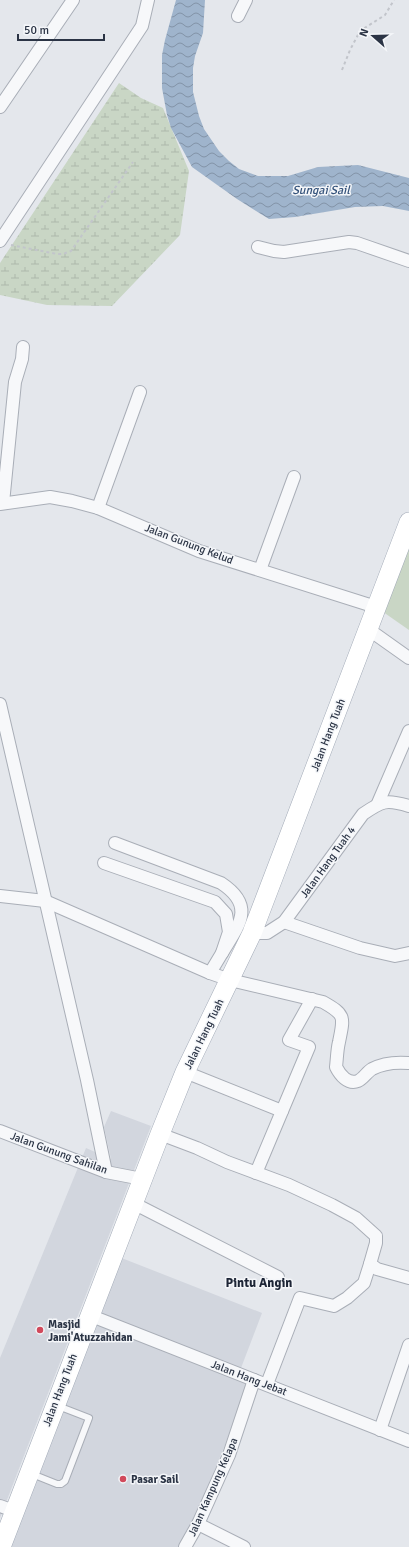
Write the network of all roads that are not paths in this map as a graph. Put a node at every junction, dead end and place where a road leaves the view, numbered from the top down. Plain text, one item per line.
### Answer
1 (73, 0) edge
2 (148, 0) edge
3 (246, 0) edge
4 (238, 16) dead end
5 (0, 107) edge
6 (4, 242) edge
7 (258, 247) dead end
8 (409, 261) edge
9 (23, 347) dead end
10 (140, 392) dead end
11 (294, 477) dead end
12 (1, 503) edge
13 (98, 508) junction
14 (409, 522) edge
15 (260, 570) junction
16 (376, 607) junction
17 (368, 629) junction
18 (409, 658) edge
19 (0, 704) edge
20 (409, 731) edge
21 (378, 803) junction
22 (409, 806) edge
23 (115, 843) dead end
24 (104, 863) dead end
25 (0, 896) edge
26 (45, 901) junction
27 (284, 922) junction
28 (252, 933) junction
29 (222, 953) junction
30 (409, 953) edge
31 (210, 973) junction
32 (230, 980) junction
33 (312, 999) junction
34 (409, 1063) edge
35 (186, 1072) junction
36 (282, 1111) junction
37 (0, 1131) edge
38 (160, 1134) junction
39 (106, 1172) junction
40 (256, 1173) junction
41 (142, 1179) junction
42 (133, 1203) junction
43 (370, 1264) junction
44 (278, 1276) dead end
45 (409, 1278) edge
46 (89, 1315) junction
47 (409, 1345) edge
48 (254, 1380) junction
49 (267, 1384) junction
50 (55, 1404) junction
51 (380, 1430) junction
52 (409, 1441) edge
53 (29, 1472) junction
54 (7, 1509) edge
55 (198, 1524) junction
56 (1, 1547) edge
57 (185, 1547) edge
58 (244, 1547) edge

1 - 5 street
2 - 6 street
3 - 4 street
7 - 8 street
9 - 12 street
10 - 13 street
11 - 15 street
12 - 13 street, Jalan Gunung Kelud
13 - 15 street, Jalan Gunung Kelud
14 - 16 main road, Jalan Hang Tuah
15 - 16 street, Jalan Gunung Kelud
16 - 17 main road, Jalan Hang Tuah
17 - 18 street
17 - 28 main road, Jalan Hang Tuah
19 - 26 street
20 - 21 street
21 - 22 street
21 - 27 street, Jalan Hang Tuah 4
23 - 29 street
24 - 29 street
25 - 26 street
26 - 31 street
26 - 39 street
27 - 28 street, Jalan Hang Tuah 4
27 - 30 street
28 - 32 main road, Jalan Hang Tuah
29 - 31 street
31 - 32 street
32 - 33 street
32 - 35 main road, Jalan Hang Tuah
33 - 34 street
33 - 36 street
35 - 36 street
35 - 38 main road, Jalan Hang Tuah
36 - 40 street
37 - 39 street, Jalan Gunung Sahilan
38 - 40 street
38 - 41 main road, Jalan Hang Tuah
39 - 41 street, Jalan Gunung Sahilan
40 - 43 street
41 - 42 main road, Jalan Hang Tuah
42 - 44 street
42 - 46 main road, Jalan Hang Tuah
43 - 45 street
43 - 49 street
46 - 48 street, Jalan Hang Jebat
46 - 50 main road, Jalan Hang Tuah
47 - 51 street
48 - 49 street, Jalan Hang Jebat
48 - 55 street, Jalan Kampung Kelapa
49 - 51 street, Jalan Hang Jebat
50 - 53 main road, Jalan Hang Tuah
50 - 53 lane
51 - 52 street, Jalan Hang Jebat
53 - 54 main road, Jalan Hang Tuah
54 - 56 main road, Jalan Hang Tuah
55 - 57 street, Jalan Kampung Kelapa
55 - 58 street

